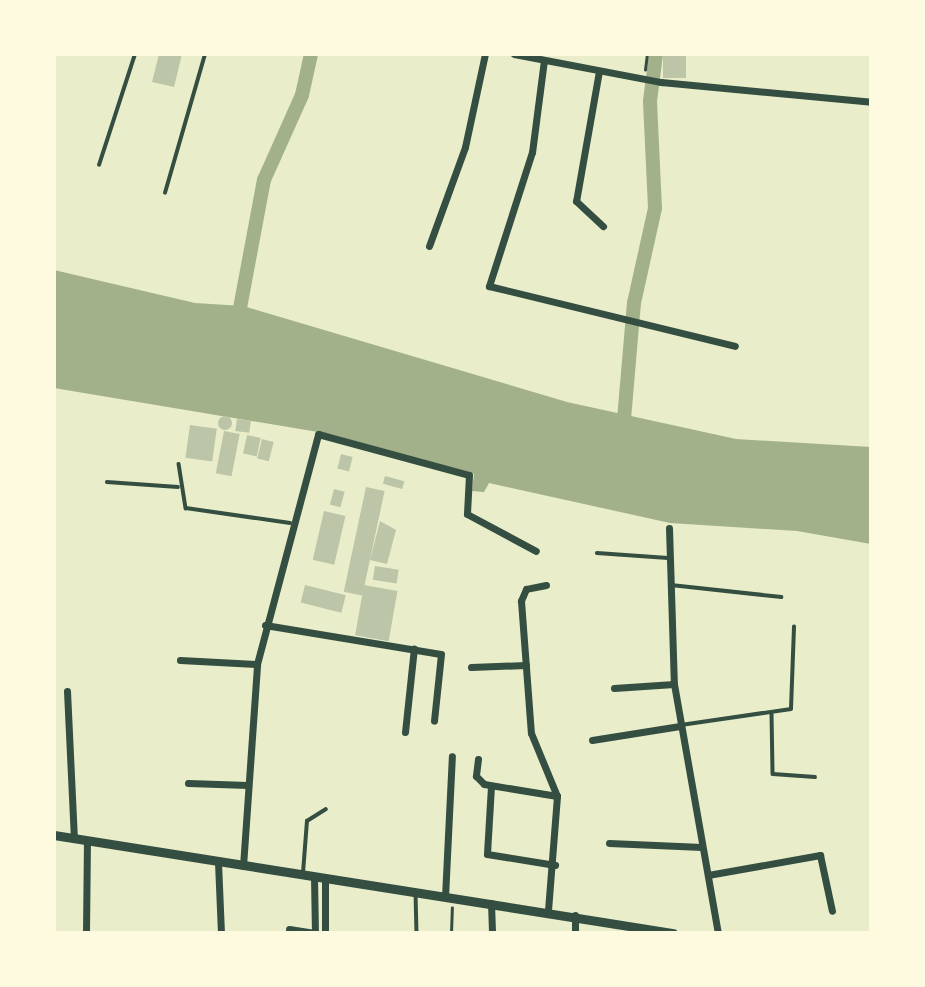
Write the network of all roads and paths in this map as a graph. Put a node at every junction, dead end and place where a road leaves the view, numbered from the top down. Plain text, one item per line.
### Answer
1 (135, 54) edge
2 (205, 54) edge
3 (485, 54) edge
4 (514, 54) edge
5 (648, 54) edge
6 (544, 60) junction
7 (599, 71) junction
8 (643, 80) junction
9 (871, 102) edge
10 (99, 165) dead end
11 (165, 193) dead end
12 (603, 226) dead end
13 (429, 246) dead end
14 (735, 346) dead end
15 (179, 464) dead end
16 (107, 482) dead end
17 (179, 487) junction
18 (290, 523) junction
19 (669, 528) dead end
20 (536, 551) dead end
21 (597, 553) dead end
22 (668, 558) junction
23 (669, 584) junction
24 (547, 585) dead end
25 (781, 597) dead end
26 (264, 625) junction
27 (793, 628) dead end
28 (414, 648) junction
29 (180, 660) dead end
30 (257, 664) junction
31 (526, 665) junction
32 (471, 667) dead end
33 (674, 684) junction
34 (614, 688) dead end
35 (67, 691) dead end
36 (772, 714) junction
37 (435, 721) dead end
38 (680, 726) junction
39 (405, 732) dead end
40 (592, 740) dead end
41 (452, 756) dead end
42 (478, 759) dead end
43 (815, 777) dead end
44 (188, 783) dead end
45 (248, 785) junction
46 (491, 786) junction
47 (557, 796) junction
48 (326, 809) dead end
49 (54, 835) edge
50 (74, 839) junction
51 (88, 841) junction
52 (609, 843) dead end
53 (702, 848) junction
54 (218, 862) junction
55 (555, 865) junction
56 (243, 866) junction
57 (303, 875) junction
58 (708, 875) junction
59 (314, 877) junction
60 (325, 878) junction
61 (415, 892) junction
62 (448, 897) junction
63 (491, 903) junction
64 (548, 911) junction
65 (832, 911) dead end
66 (576, 915) junction
67 (289, 929) dead end
68 (632, 929) edge
69 (86, 933) edge
70 (221, 933) edge
71 (315, 933) edge
72 (325, 933) edge
73 (417, 933) edge
74 (452, 933) edge
75 (492, 933) edge
76 (575, 933) edge
77 (673, 933) edge
78 (718, 933) edge

1 - 10 lane
2 - 11 lane
3 - 13 street
4 - 6 street
5 - 8 path
6 - 7 street
6 - 14 street
7 - 8 street
7 - 12 street
8 - 9 street
15 - 17 lane
16 - 17 lane
17 - 18 lane
18 - 20 street
18 - 26 street
19 - 22 street
21 - 22 lane
22 - 23 street
23 - 25 lane
23 - 33 street
24 - 31 street
26 - 28 street
26 - 30 street
27 - 36 lane
28 - 37 street
28 - 39 street
29 - 30 street
30 - 45 street
31 - 32 street
31 - 47 street
33 - 34 street
33 - 38 street
35 - 50 street
36 - 38 lane
36 - 43 lane
38 - 40 street
38 - 53 street
41 - 62 street
42 - 46 street
44 - 45 street
45 - 56 street
46 - 47 street
46 - 55 street
47 - 55 street
48 - 57 lane
49 - 50 street
50 - 51 street
51 - 54 street
51 - 69 street
52 - 53 street
53 - 58 street
54 - 56 street
54 - 70 street
55 - 64 street
56 - 57 street
57 - 59 street
58 - 65 street
58 - 78 street
59 - 60 street
59 - 71 street
60 - 61 street
60 - 72 street
61 - 62 street
61 - 73 lane
62 - 63 street
62 - 74 path
63 - 64 street
63 - 75 street
64 - 66 street
66 - 68 street
66 - 76 street
67 - 71 street
68 - 77 street

